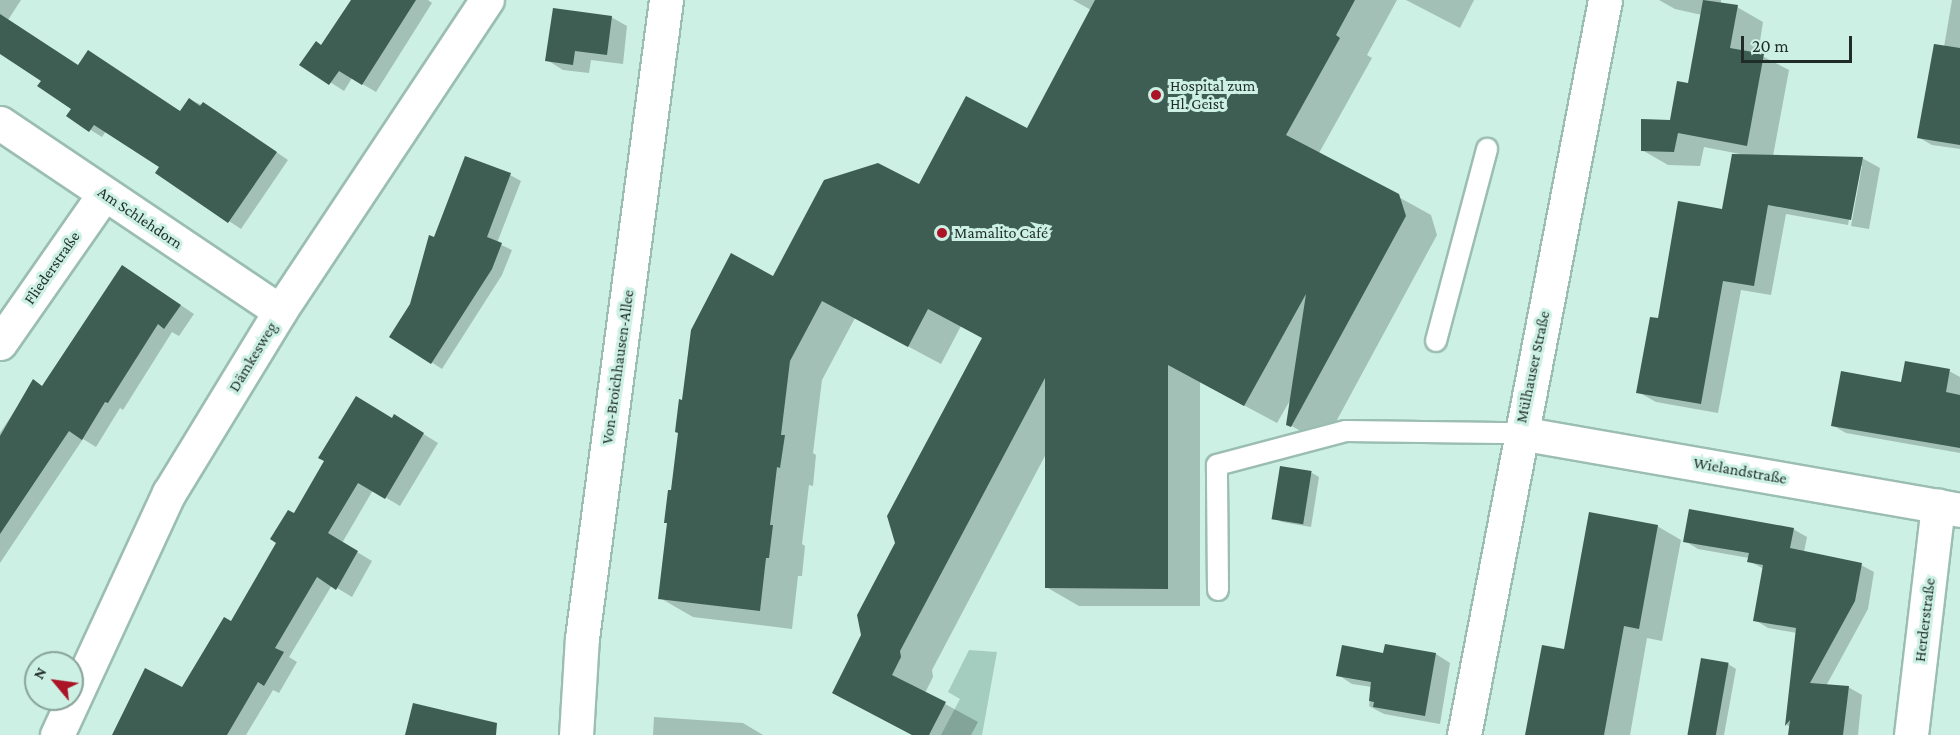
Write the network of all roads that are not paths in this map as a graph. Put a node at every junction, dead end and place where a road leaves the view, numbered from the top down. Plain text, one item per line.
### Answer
1 (487, 0) edge
2 (666, 0) edge
3 (1605, 0) edge
4 (0, 123) edge
5 (1487, 149) dead end
6 (104, 194) junction
7 (280, 311) junction
8 (1436, 341) dead end
9 (0, 343) edge
10 (1520, 433) junction
11 (1949, 508) edge
12 (1218, 590) dead end
13 (57, 735) edge
14 (576, 735) edge
15 (1464, 735) edge
16 (1911, 735) edge

1 - 7 street, Dämkesweg
2 - 14 street, Von-Broichhausen-Allee
3 - 10 street, Mülhauser Straße
4 - 6 street, Am Schlehdorn
5 - 8 lane
6 - 7 street, Am Schlehdorn
6 - 9 street, Fliederstraße
7 - 13 street, Dämkesweg
10 - 11 street, Wielandstraße
10 - 12 lane
10 - 15 street, Mülhauser Straße
11 - 16 street, Herderstraße

